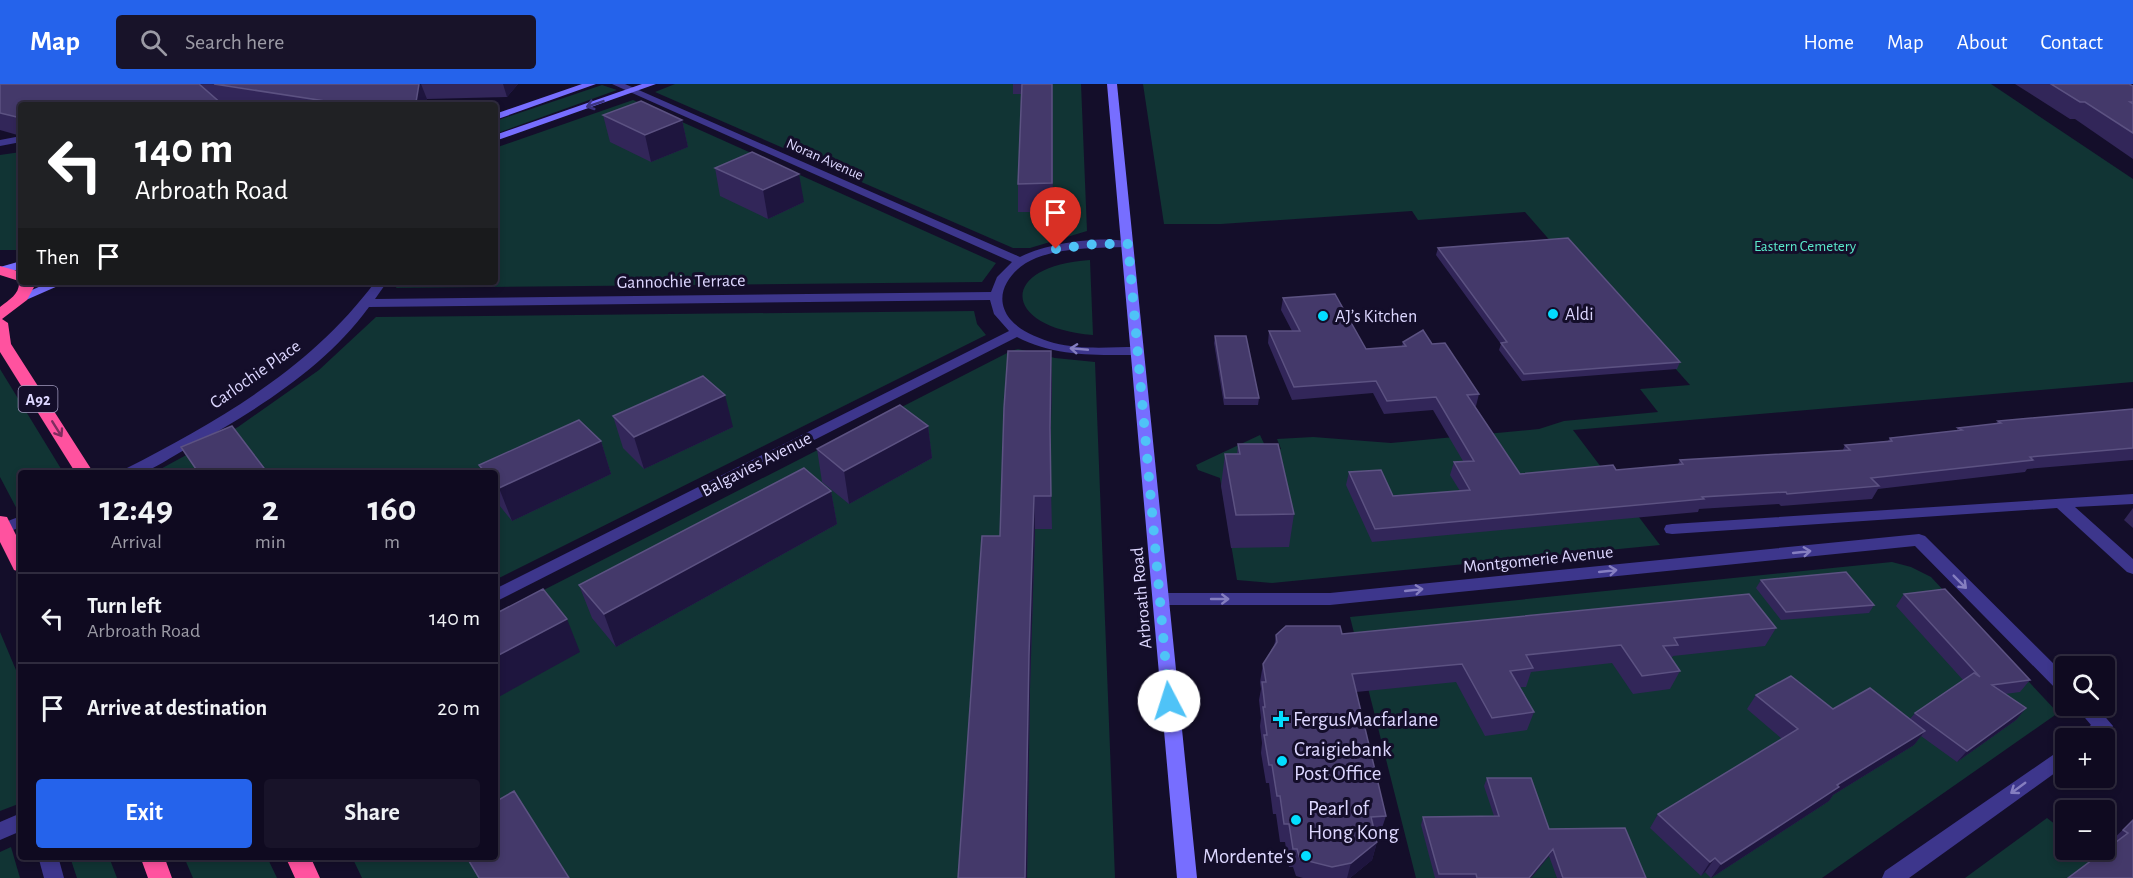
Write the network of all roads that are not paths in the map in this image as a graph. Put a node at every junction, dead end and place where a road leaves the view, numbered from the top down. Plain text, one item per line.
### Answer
1 (591, 84) edge
2 (617, 84) edge
3 (651, 84) edge
4 (1112, 84) edge
5 (633, 91) junction
6 (498, 116) edge
7 (498, 137) edge
8 (18, 140) edge
9 (0, 143) edge
10 (1128, 244) junction
11 (1020, 261) junction
12 (18, 266) edge
13 (1, 270) edge
14 (18, 276) edge
15 (45, 285) edge
16 (379, 285) edge
17 (24, 289) edge
18 (994, 296) junction
19 (368, 303) junction
20 (0, 315) edge
21 (0, 323) edge
22 (1017, 332) junction
23 (1137, 351) junction
24 (83, 470) edge
25 (134, 470) edge
26 (2133, 499) edge
27 (2061, 503) junction
28 (6, 526) edge
29 (1672, 529) dead end
30 (18, 557) edge
31 (2133, 568) edge
32 (498, 594) edge
33 (1161, 599) junction
34 (2055, 677) edge
35 (2094, 716) edge
36 (2101, 728) edge
37 (2055, 762) edge
38 (18, 823) edge
39 (0, 831) edge
40 (49, 860) edge
41 (153, 860) edge
42 (299, 860) edge
43 (54, 878) edge
44 (160, 878) edge
45 (308, 878) edge
46 (1186, 878) edge
47 (1892, 878) edge

1 - 6 main road
2 - 5 street, Noran Avenue
3 - 5 main road
4 - 10 main road, Arbroath Road
5 -> 7 main road
5 - 11 street, Noran Avenue
8 - 9 street
10 - 11 street
10 - 23 main road, Arbroath Road
11 - 18 street
12 - 13 main road
13 - 14 highway
15 - 17 main road
16 - 19 street, Carlochie Place
17 - 20 highway
18 - 19 street, Gannochie Terrace
18 - 22 street
19 - 25 street, Carlochie Place
21 -> 24 highway, A92
23 -> 22 street
22 - 32 street, Balgavies Avenue
23 - 33 main road, Arbroath Road
26 - 27 street
27 - 29 street
27 - 31 street
28 - 30 highway
33 -> 34 street, Montgomerie Avenue
33 - 46 main road, Arbroath Road
35 - 36 street
37 -> 47 street
38 - 39 street
40 - 43 street
41 - 44 highway
42 - 45 highway

